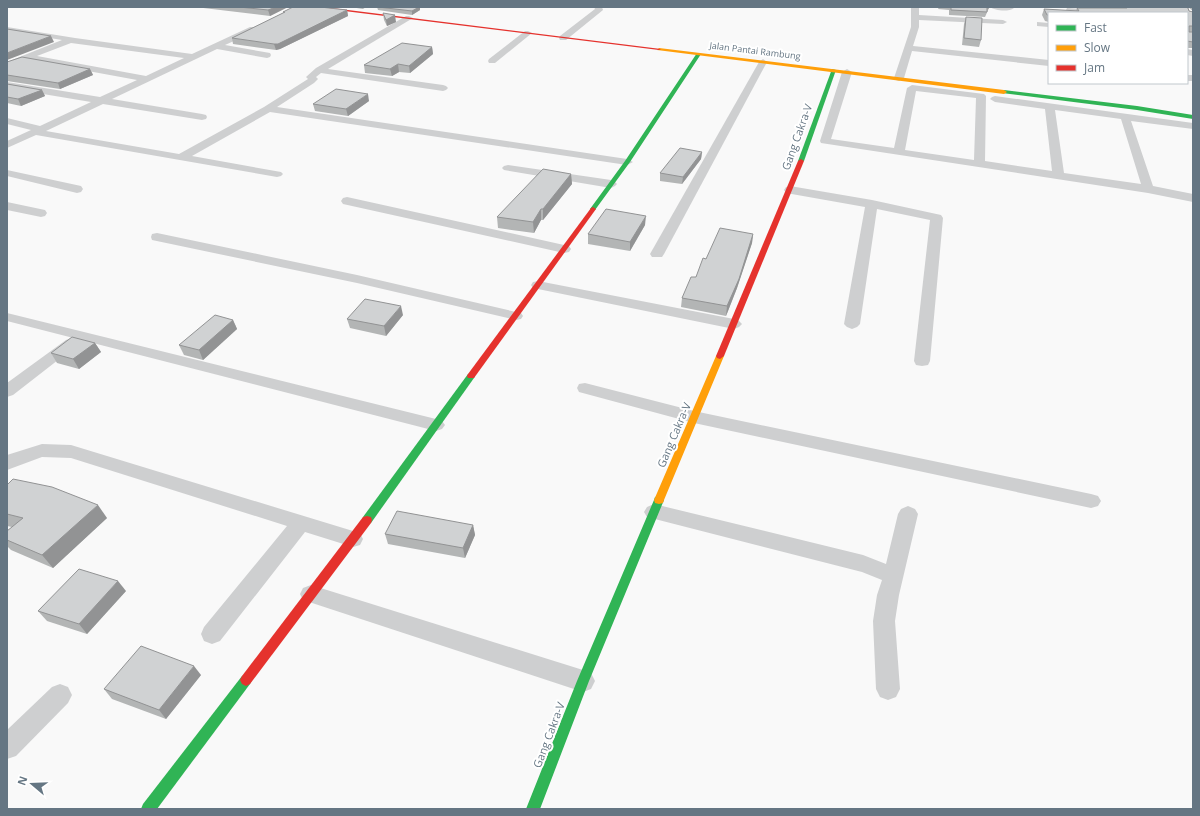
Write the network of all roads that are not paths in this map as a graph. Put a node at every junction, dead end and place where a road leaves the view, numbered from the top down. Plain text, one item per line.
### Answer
1 (314, 7) edge
2 (598, 7) edge
3 (915, 7) edge
4 (994, 7) edge
5 (1010, 8) dead end
6 (1070, 10) edge
7 (1103, 12) edge
8 (916, 17) junction
9 (409, 18) junction
10 (1003, 22) dead end
11 (263, 23) edge
12 (7, 29) edge
13 (528, 33) junction
14 (563, 38) junction
15 (70, 40) junction
16 (215, 46) junction
17 (908, 48) junction
18 (7, 54) edge
19 (699, 54) junction
20 (267, 55) dead end
21 (27, 57) junction
22 (193, 57) junction
23 (492, 61) dead end
24 (763, 62) junction
25 (1048, 63) edge
26 (7, 65) edge
27 (319, 70) junction
28 (834, 70) junction
29 (847, 72) junction
30 (899, 78) junction
31 (147, 79) junction
32 (7, 85) edge
33 (443, 88) dead end
34 (995, 99) dead end
35 (101, 100) junction
36 (1050, 107) junction
37 (268, 108) junction
38 (202, 117) dead end
39 (1125, 117) junction
40 (1193, 117) edge
41 (7, 121) edge
42 (1193, 126) edge
43 (38, 130) junction
44 (7, 145) edge
45 (899, 152) junction
46 (183, 156) junction
47 (627, 162) junction
48 (979, 164) junction
49 (508, 168) dead end
50 (7, 173) edge
51 (277, 174) dead end
52 (1058, 176) junction
53 (611, 184) junction
54 (77, 189) dead end
55 (1148, 189) junction
56 (790, 190) junction
57 (1193, 198) edge
58 (347, 201) dead end
59 (872, 204) junction
60 (7, 206) edge
61 (41, 213) dead end
62 (157, 237) dead end
63 (564, 249) junction
64 (657, 254) dead end
65 (538, 285) junction
66 (516, 316) junction
67 (7, 317) edge
68 (734, 324) junction
69 (852, 324) dead end
70 (81, 335) junction
71 (922, 361) dead end
72 (585, 388) dead end
73 (7, 391) edge
74 (694, 417) junction
75 (436, 425) junction
76 (7, 463) edge
77 (1091, 501) dead end
78 (654, 512) junction
79 (908, 514) dead end
80 (301, 523) junction
81 (354, 539) junction
82 (894, 575) junction
83 (311, 594) junction
84 (212, 634) dead end
85 (583, 681) junction
86 (888, 689) dead end
87 (60, 695) dead end
88 (7, 747) edge
89 (148, 809) edge
90 (533, 809) edge

1 - 9 street, Jalan Pantai Rambung
2 - 14 street
3 - 8 street
4 - 5 street
6 - 7 street
8 - 10 street
8 - 17 street
9 - 13 street, Jalan Pantai Rambung
9 - 27 street
11 - 16 street
12 - 15 street
13 - 14 street, Jalan Pantai Rambung
13 - 23 street
14 - 19 street, Jalan Pantai Rambung
15 - 21 street
15 - 22 street
16 - 20 street
16 - 22 street
17 - 25 street
17 - 30 street
18 - 21 street
19 - 24 street, Jalan Pantai Rambung
19 - 47 street
21 - 26 street
21 - 31 street
22 - 31 street
24 - 28 street, Jalan Pantai Rambung
24 - 64 street
27 - 33 street
27 - 37 street
28 - 29 street, Jalan Pantai Rambung
28 - 56 street, Gang Cakra-V
29 - 30 street, Jalan Pantai Rambung
29 - 45 street
30 - 40 street, Jalan Pantai Rambung
31 - 35 street
32 - 35 street
34 - 36 street
35 - 38 street
35 - 43 street
36 - 39 street
36 - 52 street
37 - 46 street
37 - 47 street
39 - 42 street
39 - 55 street
41 - 43 street
43 - 44 street
43 - 46 street
45 - 48 street
45 - 48 street
46 - 51 street
47 - 53 street
48 - 52 street
49 - 53 street
50 - 54 street
52 - 55 street
53 - 63 street
55 - 57 street
56 - 59 street
56 - 68 street, Gang Cakra-V
58 - 63 street
59 - 69 street
59 - 71 street
60 - 61 street
62 - 66 street
63 - 65 street
65 - 66 street
65 - 68 street
66 - 75 street
67 - 70 street
68 - 74 street, Gang Cakra-V
70 - 73 street
70 - 75 street
72 - 74 street
74 - 77 street
74 - 78 street, Gang Cakra-V
75 - 81 street
76 - 80 street
78 - 82 street
78 - 85 street, Gang Cakra-V
79 - 82 street
80 - 81 street
80 - 84 street
81 - 83 street
82 - 86 street
83 - 85 street
83 - 89 street
85 - 90 street, Gang Cakra-V
87 - 88 street

